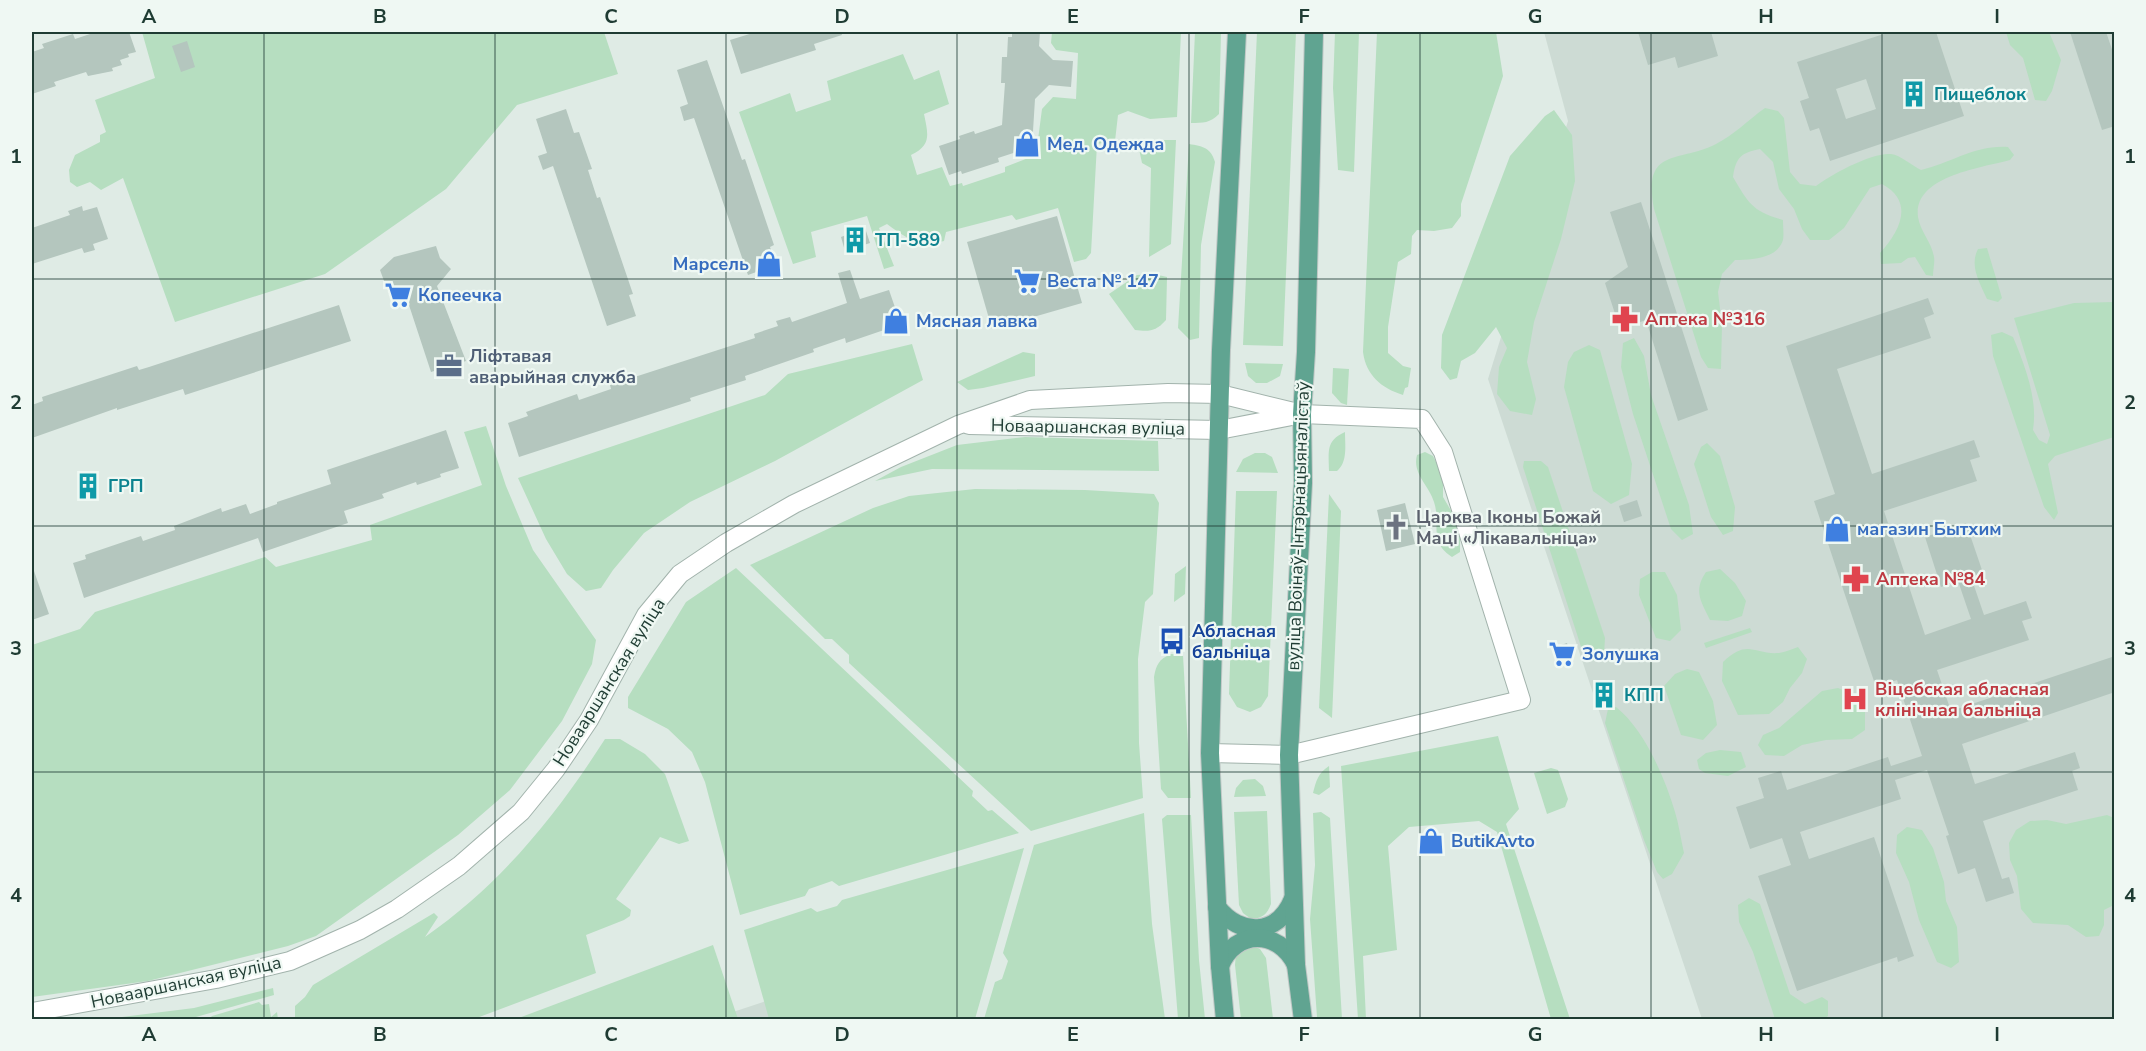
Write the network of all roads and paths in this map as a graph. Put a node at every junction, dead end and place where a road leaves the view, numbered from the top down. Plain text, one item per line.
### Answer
1 (1237, 32) edge
2 (1314, 32) edge
3 (1220, 394) junction
4 (1302, 414) junction
5 (958, 424) junction
6 (1219, 430) junction
7 (1210, 753) junction
8 (1289, 755) junction
9 (1293, 899) junction
10 (1217, 907) junction
11 (1296, 965) junction
12 (1220, 966) junction
13 (32, 1012) edge
14 (1225, 1020) edge
15 (1303, 1020) edge

1 - 3 main road
2 - 4 main road, вуліца Воінаў-Інтэрнацыяналістаў
3 - 4 street, Новааршанская вуліца
3 - 5 street, Новааршанская вуліца
3 - 6 main road
4 - 6 street, Новааршанская вуліца
4 - 8 main road, вуліца Воінаў-Інтэрнацыяналістаў
4 - 8 street
5 - 6 street, Новааршанская вуліца
5 - 13 street, Новааршанская вуліца
6 - 7 main road
7 - 8 street
7 - 10 main road
8 - 9 main road, вуліца Воінаў-Інтэрнацыяналістаў
9 - 10 main road
9 - 11 main road, вуліца Воінаў-Інтэрнацыяналістаў
10 - 12 main road
11 - 12 main road
11 - 15 main road, вуліца Воінаў-Інтэрнацыяналістаў
12 - 14 main road

